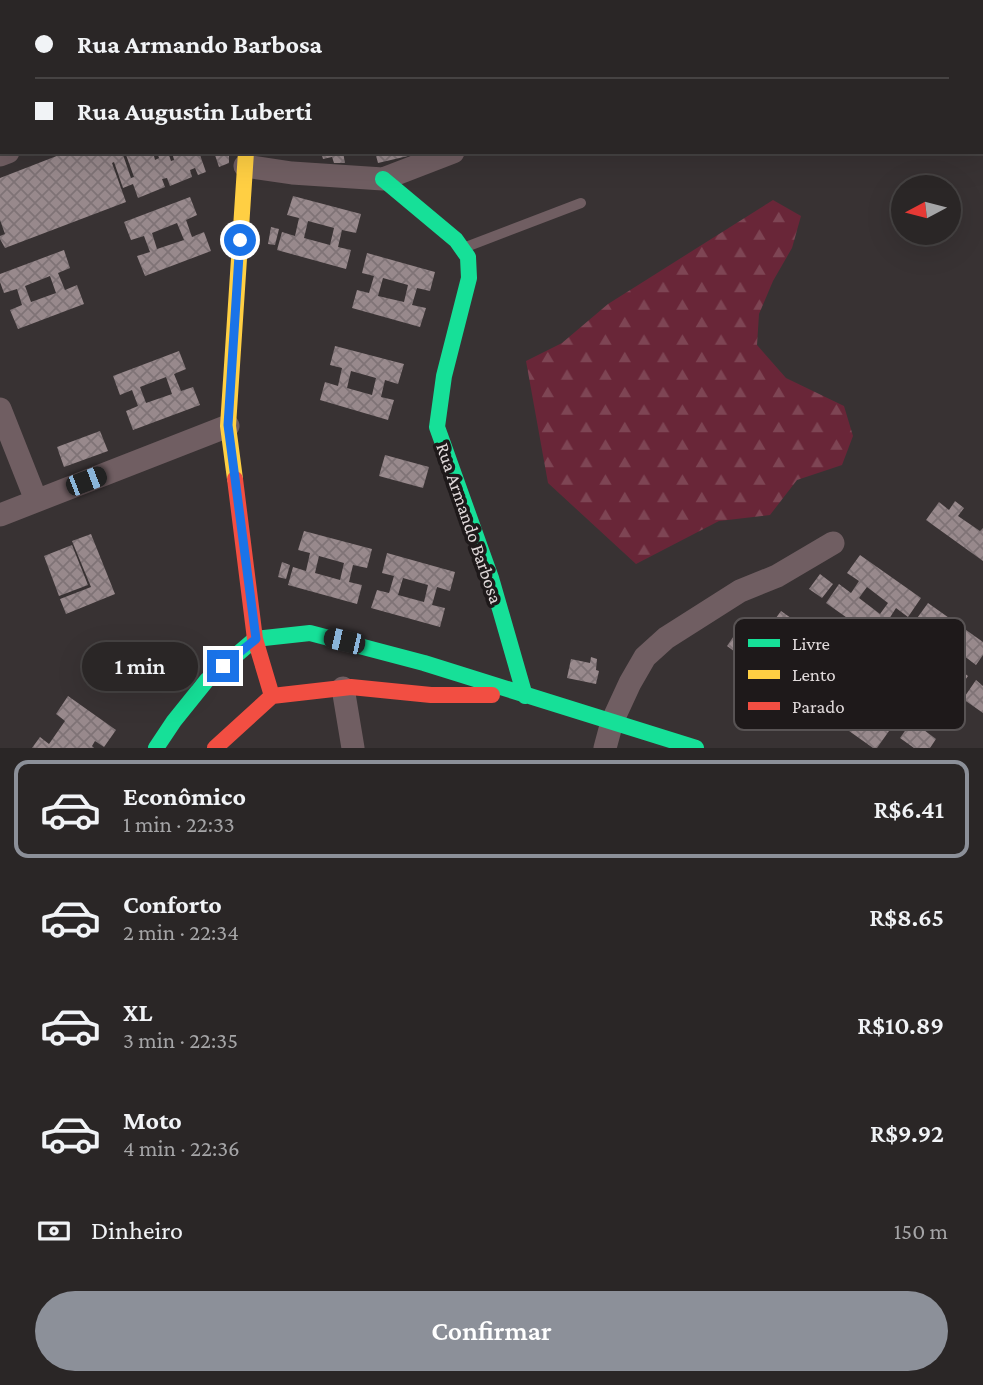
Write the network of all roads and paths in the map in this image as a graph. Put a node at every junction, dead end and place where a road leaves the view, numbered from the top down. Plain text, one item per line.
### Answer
1 (448, 154) edge
2 (246, 159) edge
3 (383, 179) junction
4 (581, 203) dead end
5 (463, 248) junction
6 (0, 409) edge
7 (228, 425) junction
8 (36, 500) junction
9 (0, 514) edge
10 (833, 543) dead end
11 (256, 639) junction
12 (343, 688) junction
13 (272, 696) junction
14 (525, 696) junction
15 (612, 722) junction
16 (156, 748) edge
17 (215, 748) edge
18 (353, 748) edge
19 (605, 748) edge
20 (696, 748) edge

1 - 3 street
2 - 3 street
2 - 7 street
3 - 5 street
4 - 5 lane
5 - 14 street, Rua Armando Barbosa
6 - 8 street
7 - 8 street
7 - 11 street
8 - 9 street
10 - 15 street
11 - 13 street
11 - 14 street
11 - 16 street
12 - 13 street
12 - 14 street
12 - 18 street
13 - 17 street
14 - 15 street
15 - 19 street
15 - 20 street

